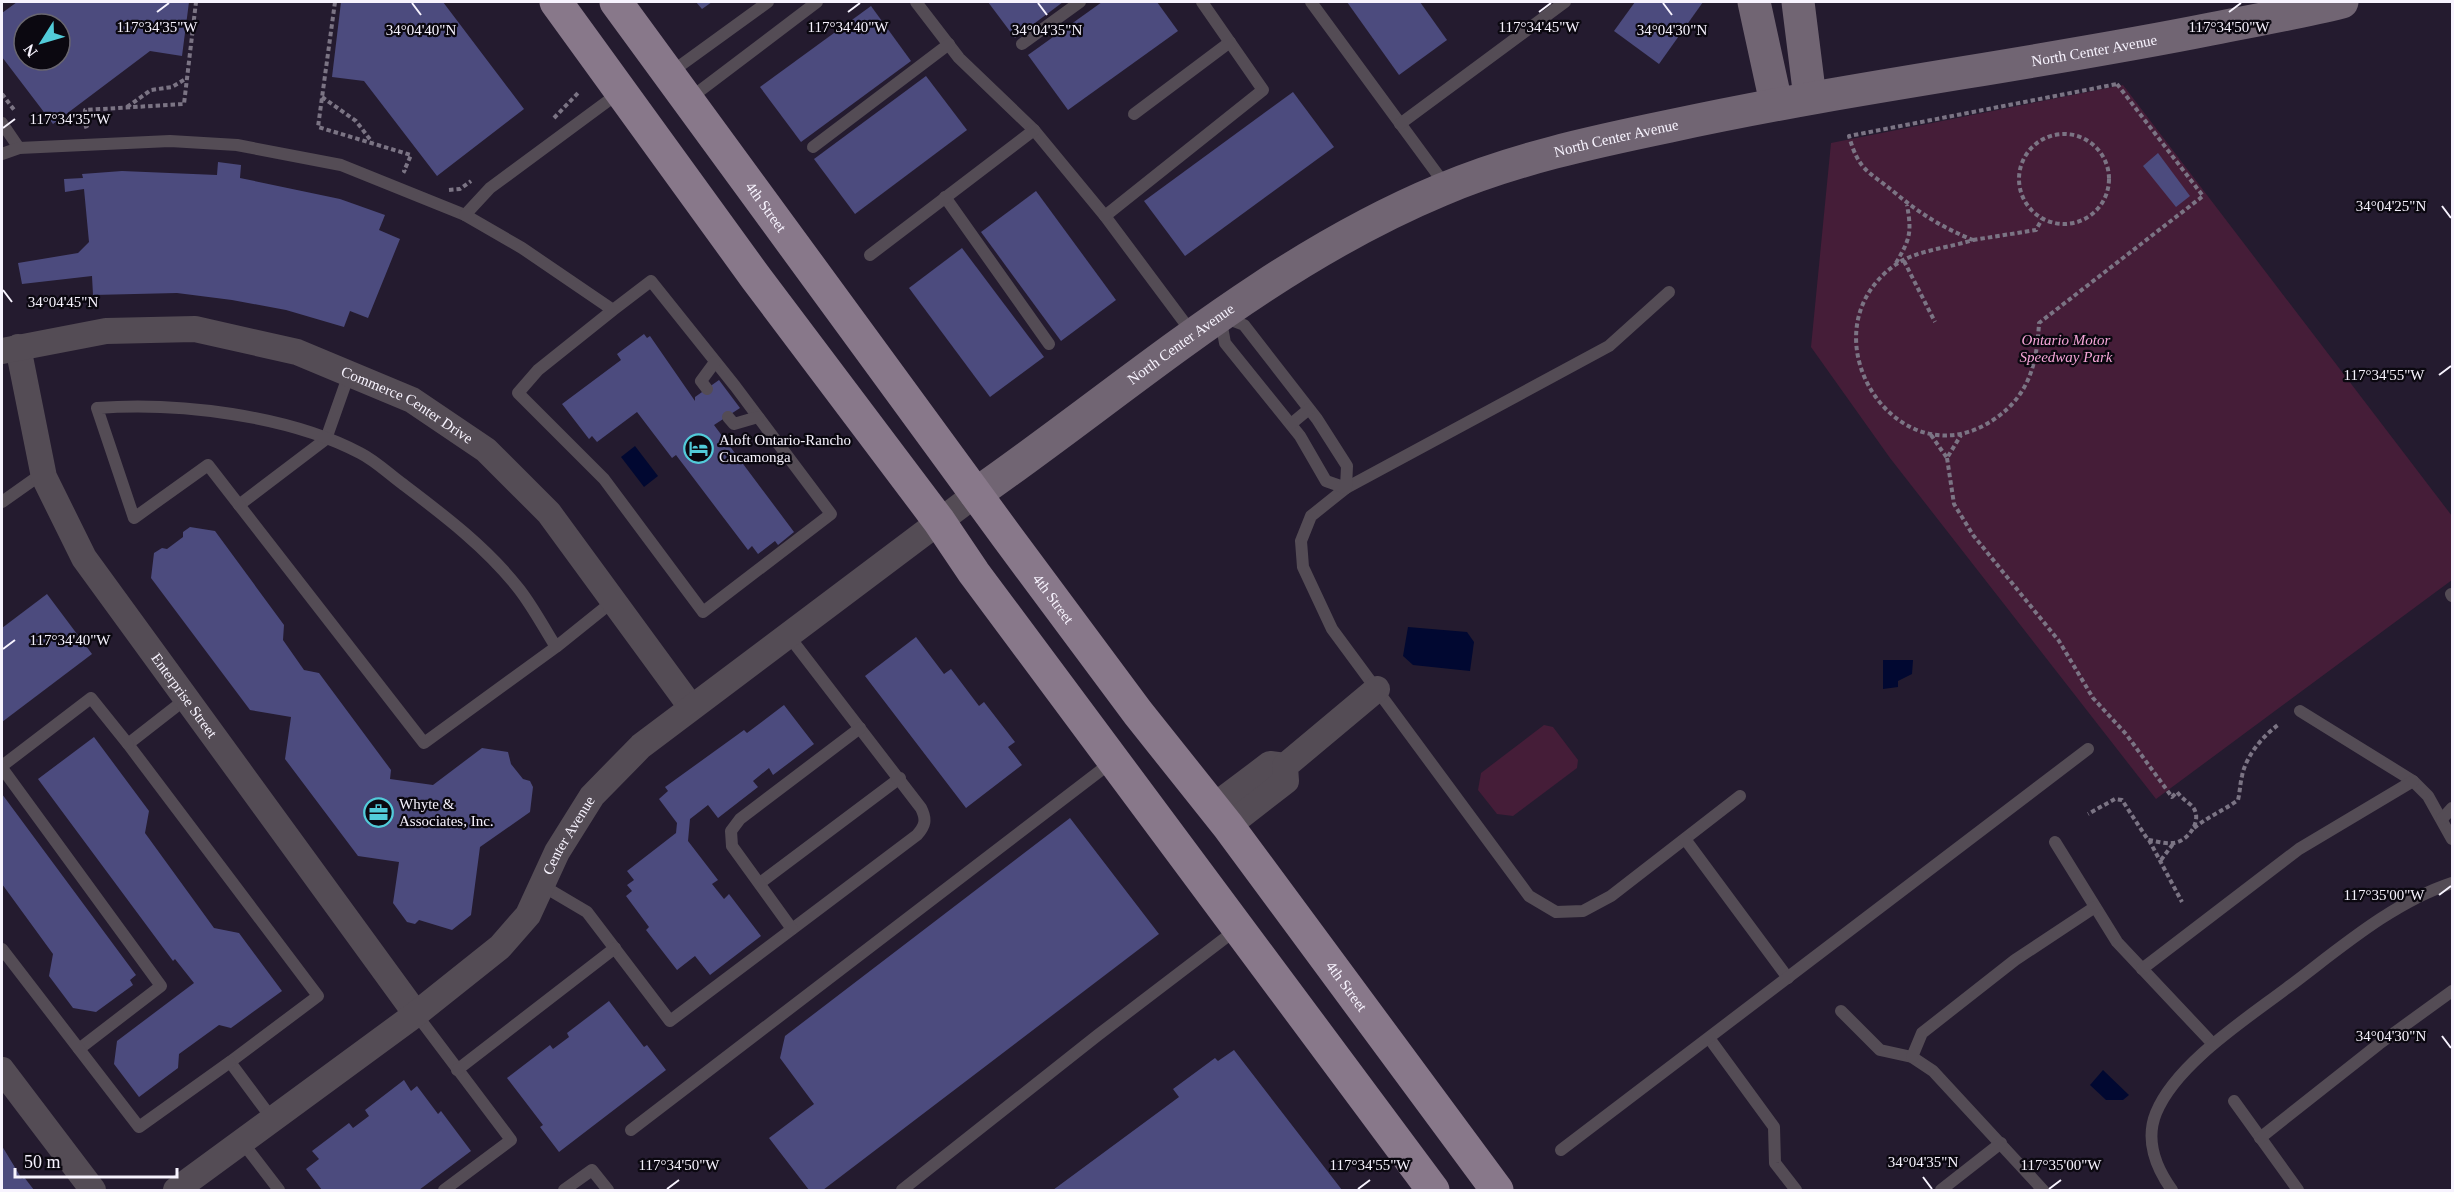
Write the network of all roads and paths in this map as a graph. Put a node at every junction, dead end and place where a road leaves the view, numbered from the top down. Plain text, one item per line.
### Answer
1 (196, 2) edge
2 (334, 2) edge
3 (556, 2) edge
4 (616, 2) edge
5 (768, 2) edge
6 (817, 2) edge
7 (916, 2) edge
8 (1080, 2) edge
9 (1202, 2) edge
10 (1311, 2) edge
11 (1564, 2) edge
12 (1754, 2) edge
13 (1798, 2) edge
14 (2342, 2) edge
15 (1230, 42) junction
16 (949, 44) junction
17 (1022, 44) dead end
18 (669, 74) junction
19 (187, 78) junction
20 (621, 91) junction
21 (578, 93) dead end
22 (2, 94) edge
23 (322, 97) junction
24 (1810, 98) junction
25 (688, 100) junction
26 (1776, 103) junction
27 (126, 108) junction
28 (1134, 114) dead end
29 (21, 119) dead end
30 (551, 121) dead end
31 (2, 123) edge
32 (1400, 124) junction
33 (76, 128) dead end
34 (1034, 130) junction
35 (372, 143) junction
36 (813, 147) dead end
37 (19, 148) junction
38 (2, 154) edge
39 (413, 175) dead end
40 (478, 176) dead end
41 (440, 187) dead end
42 (1447, 187) junction
43 (945, 197) junction
44 (1907, 205) junction
45 (465, 215) junction
46 (1105, 216) junction
47 (2042, 219) junction
48 (1973, 240) junction
49 (870, 255) dead end
50 (1904, 261) junction
51 (1895, 265) junction
52 (1669, 292) dead end
53 (613, 310) junction
54 (1935, 322) dead end
55 (1206, 325) junction
56 (1049, 344) dead end
57 (10, 349) edge
58 (715, 362) junction
59 (349, 374) junction
60 (707, 389) dead end
61 (1309, 409) junction
62 (728, 417) dead end
63 (758, 417) junction
64 (1290, 424) junction
65 (1930, 434) junction
66 (1961, 435) junction
67 (326, 439) junction
68 (1947, 458) junction
69 (43, 473) junction
70 (1346, 488) junction
71 (976, 494) junction
72 (2, 502) edge
73 (239, 505) junction
74 (939, 521) junction
75 (612, 602) junction
76 (788, 636) junction
77 (556, 647) junction
78 (1377, 689) junction
79 (187, 698) junction
80 (691, 707) junction
81 (2300, 711) dead end
82 (2278, 725) dead end
83 (860, 728) junction
84 (128, 744) junction
85 (2088, 749) dead end
86 (1114, 761) junction
87 (2, 767) edge
88 (900, 778) junction
89 (2413, 782) junction
90 (1740, 796) dead end
91 (2452, 808) edge
92 (2088, 814) dead end
93 (1220, 816) junction
94 (2442, 819) junction
95 (2194, 828) junction
96 (1684, 839) junction
97 (2148, 839) junction
98 (2452, 839) edge
99 (2055, 843) dead end
100 (2172, 844) junction
101 (2161, 861) junction
102 (760, 883) junction
103 (2452, 883) edge
104 (543, 886) junction
105 (2182, 890) dead end
106 (2178, 894) junction
107 (2182, 902) dead end
108 (2095, 907) junction
109 (1238, 928) junction
110 (792, 929) junction
111 (615, 948) junction
112 (2, 949) edge
113 (2142, 969) junction
114 (1788, 978) junction
115 (2452, 991) edge
116 (1840, 1011) dead end
117 (416, 1014) junction
118 (1709, 1038) junction
119 (2213, 1044) junction
120 (79, 1049) junction
121 (1912, 1057) junction
122 (230, 1062) junction
123 (457, 1070) junction
124 (2, 1073) edge
125 (2234, 1101) dead end
126 (273, 1120) junction
127 (631, 1130) dead end
128 (2260, 1138) junction
129 (243, 1143) junction
130 (2001, 1143) junction
131 (1562, 1150) dead end
132 (93, 1191) edge
133 (176, 1191) edge
134 (279, 1191) edge
135 (444, 1191) edge
136 (564, 1191) edge
137 (608, 1191) edge
138 (902, 1191) edge
139 (1433, 1191) edge
140 (1497, 1191) edge
141 (1796, 1191) edge
142 (1941, 1191) edge
143 (2043, 1191) edge
144 (2172, 1191) edge
145 (2298, 1191) edge

1 - 19 path
2 - 23 path
3 - 20 main road
4 - 18 main road, 4th Street
5 - 18 lane
6 - 25 lane
7 - 16 lane
8 - 17 lane
9 - 15 lane
10 - 32 lane
11 - 32 lane
12 - 26 street
13 - 24 street
14 - 24 street, North Center Avenue
15 - 28 lane
15 - 46 lane
16 - 34 lane
16 - 36 lane
18 - 25 main road, 4th Street
19 - 27 path
19 - 27 path
20 - 45 lane
20 - 74 main road
21 - 30 path
22 - 29 path
23 - 35 path
23 - 35 path
24 - 26 street, North Center Avenue
25 - 71 main road, 4th Street
26 - 42 street, North Center Avenue
27 - 33 path
31 - 37 lane
32 - 42 lane
34 - 43 lane
34 - 46 lane
35 - 39 path
37 - 38 lane
37 - 45 lane
40 - 41 path
42 - 55 street, North Center Avenue
43 - 49 lane
43 - 56 lane
44 - 48 path
44 - 51 path
44 - 66 path
45 - 53 lane
46 - 55 lane
47 - 47 path
47 - 48 path
48 - 50 path
50 - 51 path
50 - 54 path
51 - 65 path
52 - 70 lane
53 - 58 lane
53 - 63 lane
55 - 61 lane
55 - 64 lane
55 - 71 street, North Center Avenue
57 - 59 street, Commerce Center Drive
57 - 69 street, Enterprise Street
58 - 60 lane
58 - 63 lane
59 - 67 lane
59 - 75 street, Commerce Center Drive
61 - 64 lane
61 - 70 lane
62 - 63 lane
64 - 70 lane
65 - 66 path
65 - 68 path
66 - 68 path
67 - 73 lane
67 - 73 lane
67 - 77 lane
68 - 95 path
69 - 72 lane
69 - 79 street, Enterprise Street
70 - 78 lane
71 - 74 street, Center Avenue
71 - 93 main road, 4th Street
73 - 77 lane
74 - 76 street, Center Avenue
74 - 86 main road
75 - 77 lane
75 - 80 street, Commerce Center Drive
76 - 80 street, Center Avenue
76 - 83 lane
78 - 93 street
78 - 96 lane
79 - 84 lane
79 - 117 street, Enterprise Street
80 - 104 street, Center Avenue
81 - 89 lane
82 - 95 path
83 - 88 lane
83 - 102 lane
84 - 87 lane
84 - 122 lane
85 - 114 lane
86 - 109 main road
86 - 127 lane
87 - 120 lane
88 - 102 lane
88 - 110 lane
89 - 94 lane
89 - 113 lane
90 - 96 lane
91 - 94 lane
92 - 97 path
93 - 140 main road, 4th Street
94 - 98 lane
95 - 100 path
96 - 114 lane
97 - 100 path
97 - 101 path
99 - 108 lane
100 - 101 path
101 - 106 path
102 - 110 lane
103 - 119 lane
104 - 111 lane
104 - 117 street, Center Avenue
105 - 106 path
106 - 107 path
108 - 113 lane
108 - 121 lane
109 - 138 lane
109 - 139 main road
110 - 111 lane
111 - 123 lane
112 - 120 lane
113 - 119 lane
114 - 118 lane
115 - 128 lane
116 - 121 lane
117 - 123 lane
117 - 126 street, Center Avenue
118 - 131 lane
118 - 141 lane
119 - 144 lane
120 - 122 lane
121 - 130 lane
122 - 126 lane
123 - 135 lane
124 - 132 street
125 - 128 lane
126 - 129 street, Center Avenue
128 - 145 lane
129 - 133 street, Center Avenue
129 - 134 lane
130 - 142 lane
130 - 143 lane
136 - 137 lane

